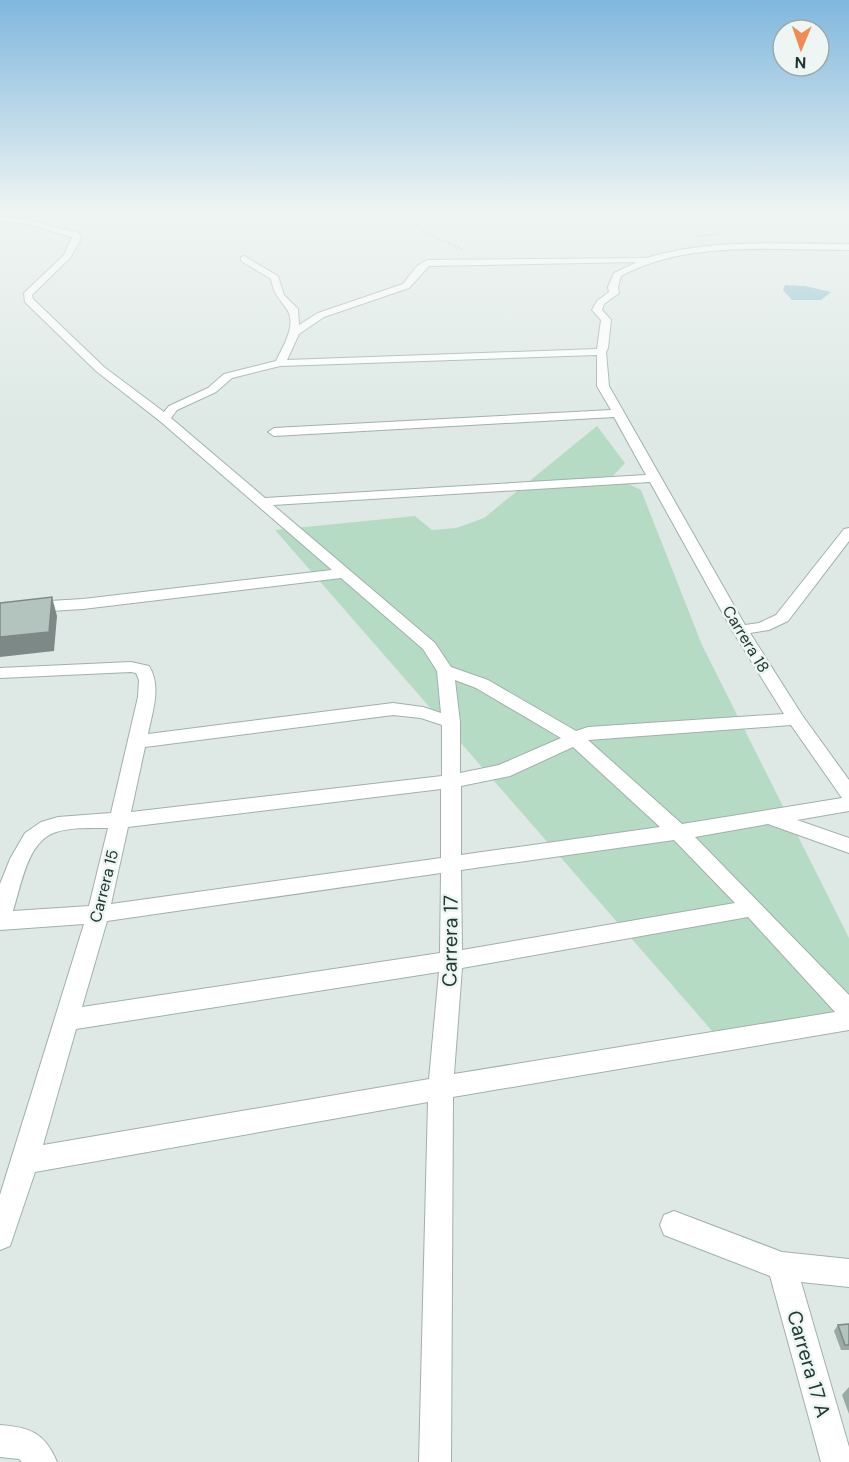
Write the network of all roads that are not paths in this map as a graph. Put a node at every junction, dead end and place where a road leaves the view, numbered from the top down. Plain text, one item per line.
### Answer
1 (42, 281) edge
2 (276, 281) edge
3 (412, 281) edge
4 (615, 281) edge
5 (295, 332) junction
6 (600, 352) junction
7 (280, 363) junction
8 (618, 413) junction
9 (165, 419) junction
10 (274, 432) dead end
11 (654, 478) junction
12 (260, 502) junction
13 (849, 532) edge
14 (342, 573) junction
15 (0, 609) edge
16 (740, 630) junction
17 (445, 671) junction
18 (0, 673) edge
19 (796, 719) junction
20 (451, 722) junction
21 (574, 738) junction
22 (135, 742) junction
23 (451, 781) junction
24 (849, 794) edge
25 (849, 804) edge
26 (768, 817) junction
27 (119, 820) junction
28 (678, 832) junction
29 (849, 846) edge
30 (451, 864) junction
31 (753, 908) junction
32 (98, 914) junction
33 (0, 919) edge
34 (451, 962) junction
35 (849, 1011) edge
36 (67, 1020) junction
37 (849, 1020) edge
38 (441, 1088) junction
39 (25, 1161) junction
40 (674, 1225) dead end
41 (0, 1236) edge
42 (782, 1266) junction
43 (849, 1273) edge
44 (0, 1441) edge
45 (41, 1462) edge
46 (435, 1462) edge
47 (837, 1462) edge

1 - 9 street, Carrera 17
2 - 5 street
3 - 5 street
4 - 6 street, Carrera 18
5 - 7 street
6 - 7 street
6 - 8 street, Carrera 18
7 - 9 street
8 - 10 street
8 - 11 street, Carrera 18
9 - 12 street, Carrera 17
11 - 12 street
11 - 16 street, Carrera 18
12 - 14 street, Carrera 17
13 - 16 street
14 - 15 street
14 - 17 street, Carrera 17
16 - 19 street, Carrera 18
17 - 20 street, Carrera 17
17 - 21 street
18 - 22 street, Carrera 15
19 - 21 street
19 - 24 street, Carrera 18
20 - 22 street
20 - 23 street, Carrera 17
21 - 23 street
21 - 28 street
22 - 27 street, Carrera 15
23 - 27 street
23 - 30 street, Carrera 17
25 - 26 street
26 - 28 street
26 - 29 street
27 - 32 street, Carrera 15
27 - 33 street
28 - 30 street
28 - 31 street
30 - 32 street
30 - 34 street, Carrera 17
31 - 34 street
31 - 35 street
32 - 33 street
32 - 36 street, Carrera 15
34 - 36 street
34 - 38 street, Carrera 17
36 - 39 street, Carrera 15
37 - 38 street
38 - 39 street
38 - 46 street, Carrera 17
39 - 41 street, Carrera 15
40 - 42 street
42 - 43 street
42 - 47 street, Carrera 17 A
44 - 45 street

